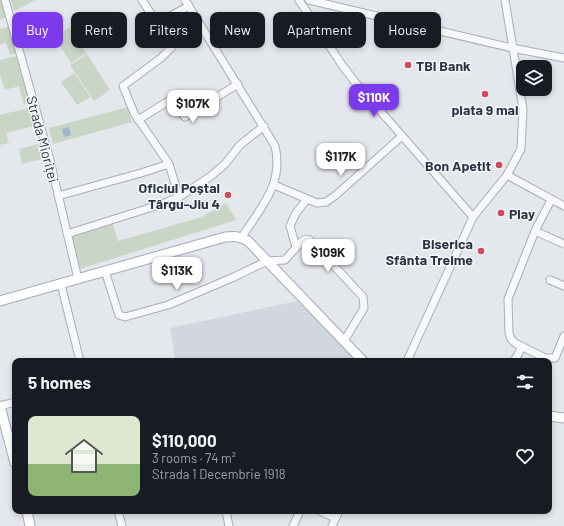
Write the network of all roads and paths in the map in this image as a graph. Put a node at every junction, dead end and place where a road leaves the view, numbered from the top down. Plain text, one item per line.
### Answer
1 (5, 0) edge
2 (142, 0) edge
3 (299, 0) edge
4 (309, 0) edge
5 (505, 0) edge
6 (187, 3) edge
7 (150, 12) edge
8 (174, 12) edge
9 (171, 48) edge
10 (512, 48) junction
11 (564, 58) edge
12 (238, 84) junction
13 (138, 120) junction
14 (264, 126) junction
15 (402, 136) junction
16 (169, 164) junction
17 (507, 175) junction
18 (274, 185) junction
19 (58, 196) junction
20 (179, 197) junction
21 (308, 199) junction
22 (551, 200) junction
23 (564, 206) edge
24 (473, 217) junction
25 (536, 231) junction
26 (67, 234) junction
27 (242, 237) junction
28 (564, 244) edge
29 (296, 247) junction
30 (266, 261) junction
31 (105, 271) junction
32 (78, 279) junction
33 (550, 280) dead end
34 (61, 284) junction
35 (564, 286) edge
36 (0, 301) edge
37 (564, 336) edge
38 (344, 341) junction
39 (522, 347) junction
40 (561, 351) edge
41 (79, 358) edge
42 (360, 358) edge
43 (408, 358) edge
44 (516, 358) edge
45 (12, 403) edge
46 (0, 406) edge
47 (552, 416) edge
48 (564, 418) edge
49 (12, 452) edge
50 (28, 514) edge
51 (119, 514) edge
52 (227, 514) edge
53 (299, 514) edge
54 (326, 514) edge
55 (337, 514) edge
56 (335, 518) junction
57 (30, 526) edge
58 (122, 526) edge
59 (229, 526) edge
60 (293, 526) edge
61 (332, 526) edge

1 - 19 street, Strada Mioriței
2 - 7 street
3 - 15 street
4 - 10 street
5 - 10 street
6 - 8 street
6 - 12 street
9 - 13 street
10 - 11 street
10 - 17 street
12 - 13 street
12 - 14 street
13 - 16 street
14 - 18 street
14 - 20 street
15 - 21 street
15 - 24 street
16 - 19 street
16 - 20 street
17 - 22 street
17 - 24 street
18 - 21 street
18 - 27 street
19 - 26 street, Strada Mioriței
20 - 26 street
21 - 29 street
22 - 23 street
22 - 25 street
24 - 43 street
25 - 28 street
25 - 39 street
26 - 32 street, Strada Mioriței
27 - 30 main road
27 - 31 main road
29 - 30 street
29 - 38 street
30 - 31 street
30 - 38 main road
31 - 32 main road
32 - 34 main road
33 - 35 street
34 - 36 main road
34 - 41 street
37 - 40 street
38 - 42 main road
39 - 40 street
39 - 44 street
45 - 46 street
46 - 49 main road
47 - 48 main road
50 - 57 main road
51 - 58 street
52 - 59 street
53 - 60 street
54 - 56 street
55 - 56 street
56 - 61 street

